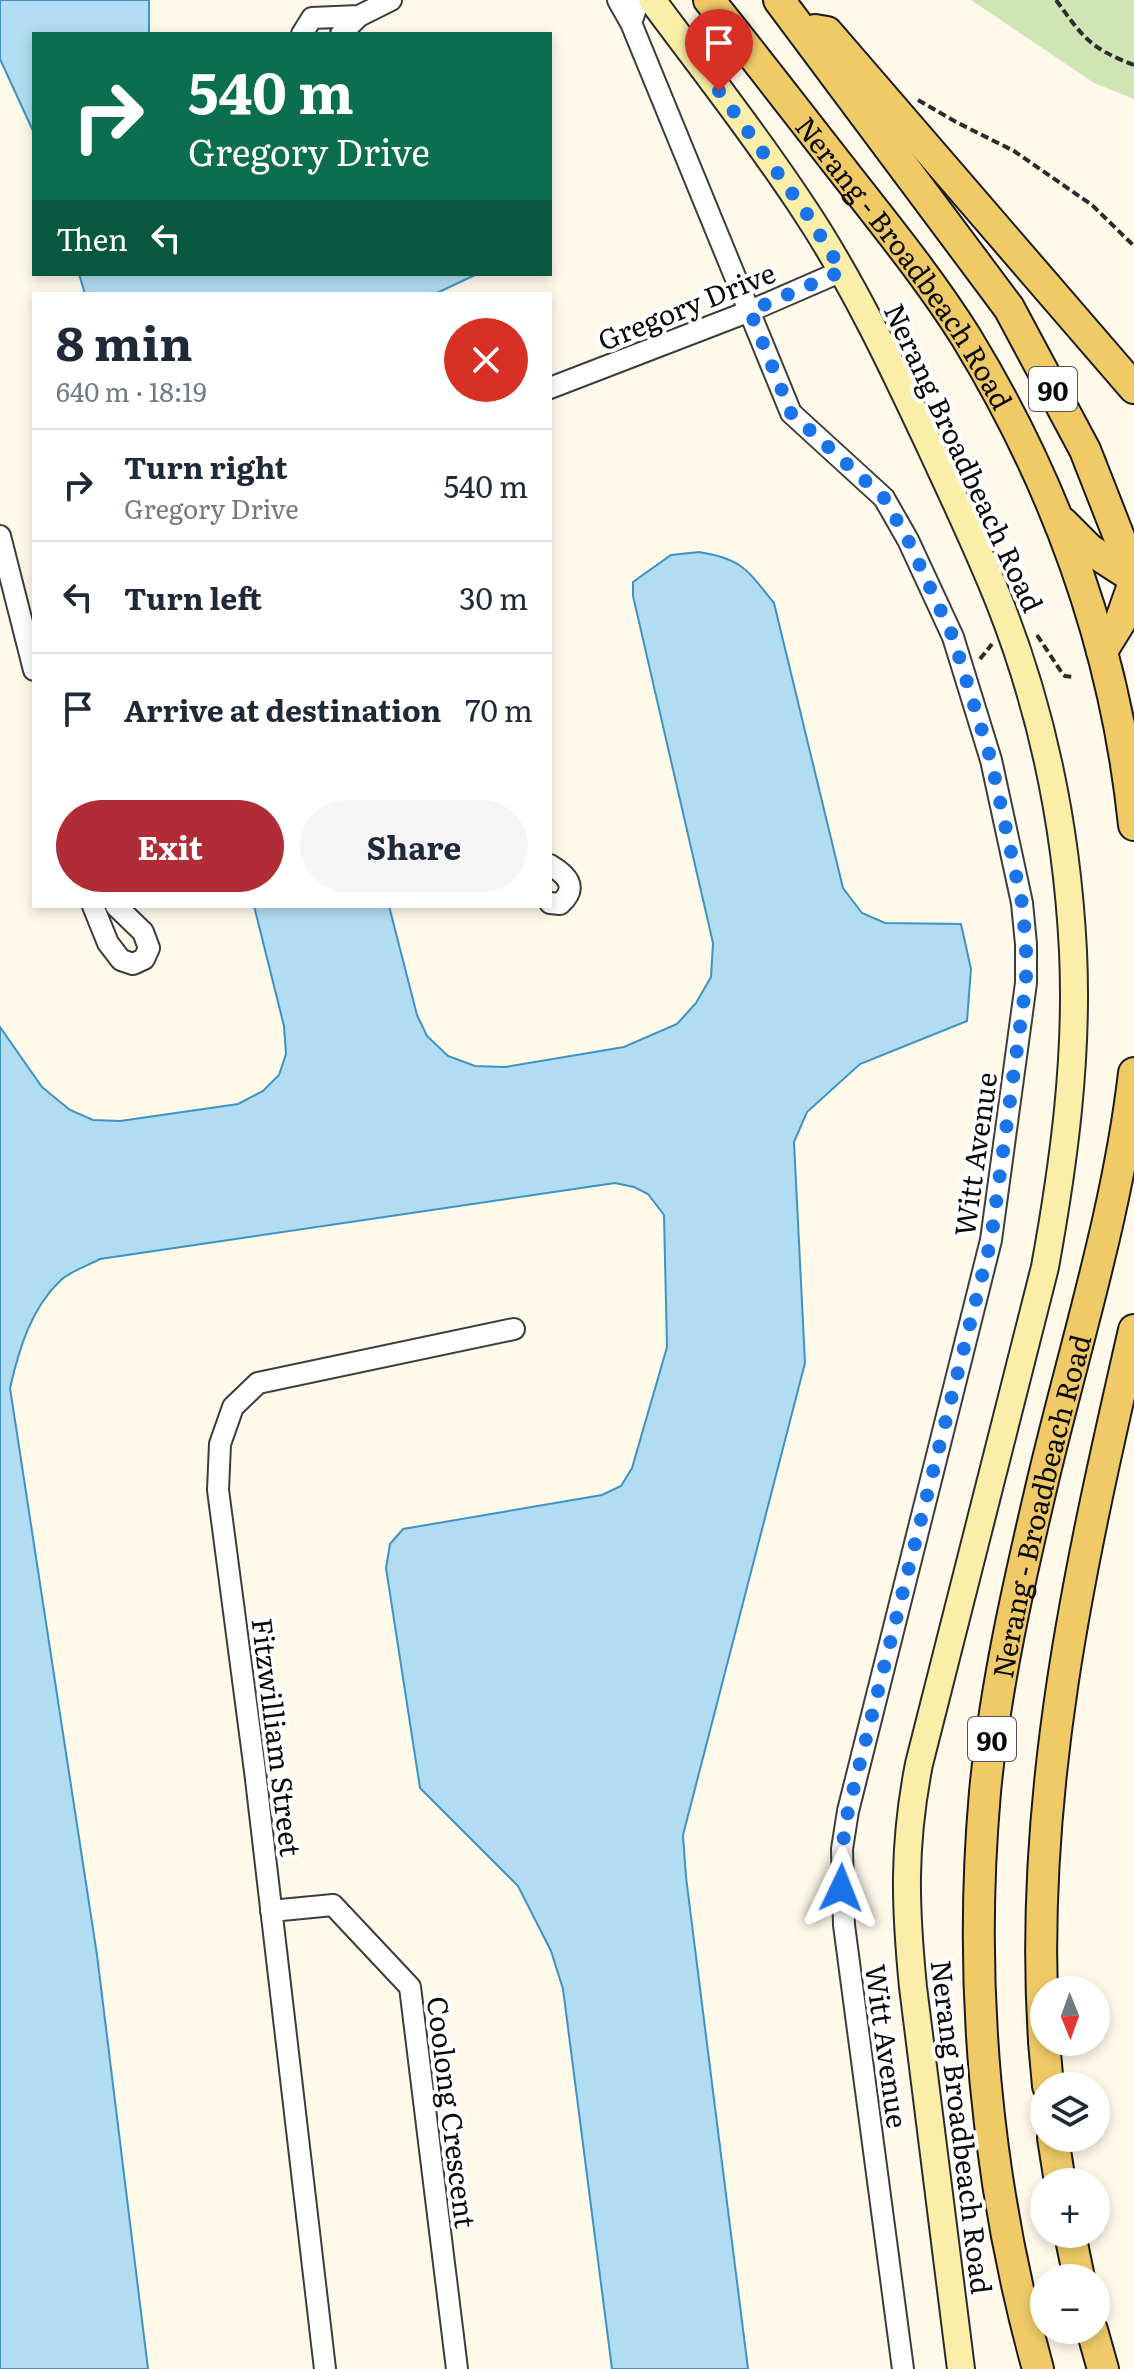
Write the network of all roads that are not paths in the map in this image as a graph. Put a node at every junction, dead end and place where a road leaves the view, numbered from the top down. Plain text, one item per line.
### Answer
1 (391, 0) edge
2 (618, 0) edge
3 (639, 0) edge
4 (652, 0) edge
5 (709, 0) edge
6 (779, 0) edge
7 (359, 16) junction
8 (631, 23) junction
9 (798, 26) junction
10 (303, 32) edge
11 (343, 32) edge
12 (842, 271) junction
13 (750, 311) junction
14 (552, 387) edge
15 (1134, 388) edge
16 (1061, 522) junction
17 (0, 536) edge
18 (1134, 578) edge
19 (1102, 651) junction
20 (32, 662) edge
21 (1134, 825) edge
22 (552, 866) edge
23 (552, 903) edge
24 (94, 908) edge
25 (118, 908) edge
26 (1134, 1073) edge
27 (514, 1329) dead end
28 (1134, 1330) edge
29 (271, 1911) junction
30 (1041, 1976) edge
31 (1096, 2344) edge
32 (325, 2369) edge
33 (457, 2369) edge
34 (903, 2369) edge
35 (961, 2369) edge
36 (1038, 2369) edge
37 (1103, 2369) edge

1 - 7 street
2 - 8 street, Witt Avenue
3 - 8 street
4 - 12 street, Nerang Broadbeach Road
5 - 16 main road, Nerang - Broadbeach Road / 90
6 - 9 main road, Nerang - Broadbeach Road / 90
7 - 10 street
7 - 11 street
8 - 13 street, Witt Avenue
9 - 15 main road
9 - 18 main road, Nerang - Broadbeach Road / 90
12 - 13 street, Gregory Drive
12 - 35 street, Nerang Broadbeach Road
13 - 14 street, Gregory Drive
13 - 34 street, Witt Avenue
16 - 18 main road
16 - 19 main road, Nerang - Broadbeach Road / 90
17 - 20 street
18 - 19 main road
19 - 21 main road, Nerang - Broadbeach Road / 90
22 - 23 street
24 - 25 street
26 - 36 main road, Nerang - Broadbeach Road / 90
27 - 29 street, Fitzwilliam Street
28 - 30 main road, Nerang - Broadbeach Road / 90
29 - 32 street, Fitzwilliam Street
29 - 33 street, Coolong Crescent
31 - 37 main road

